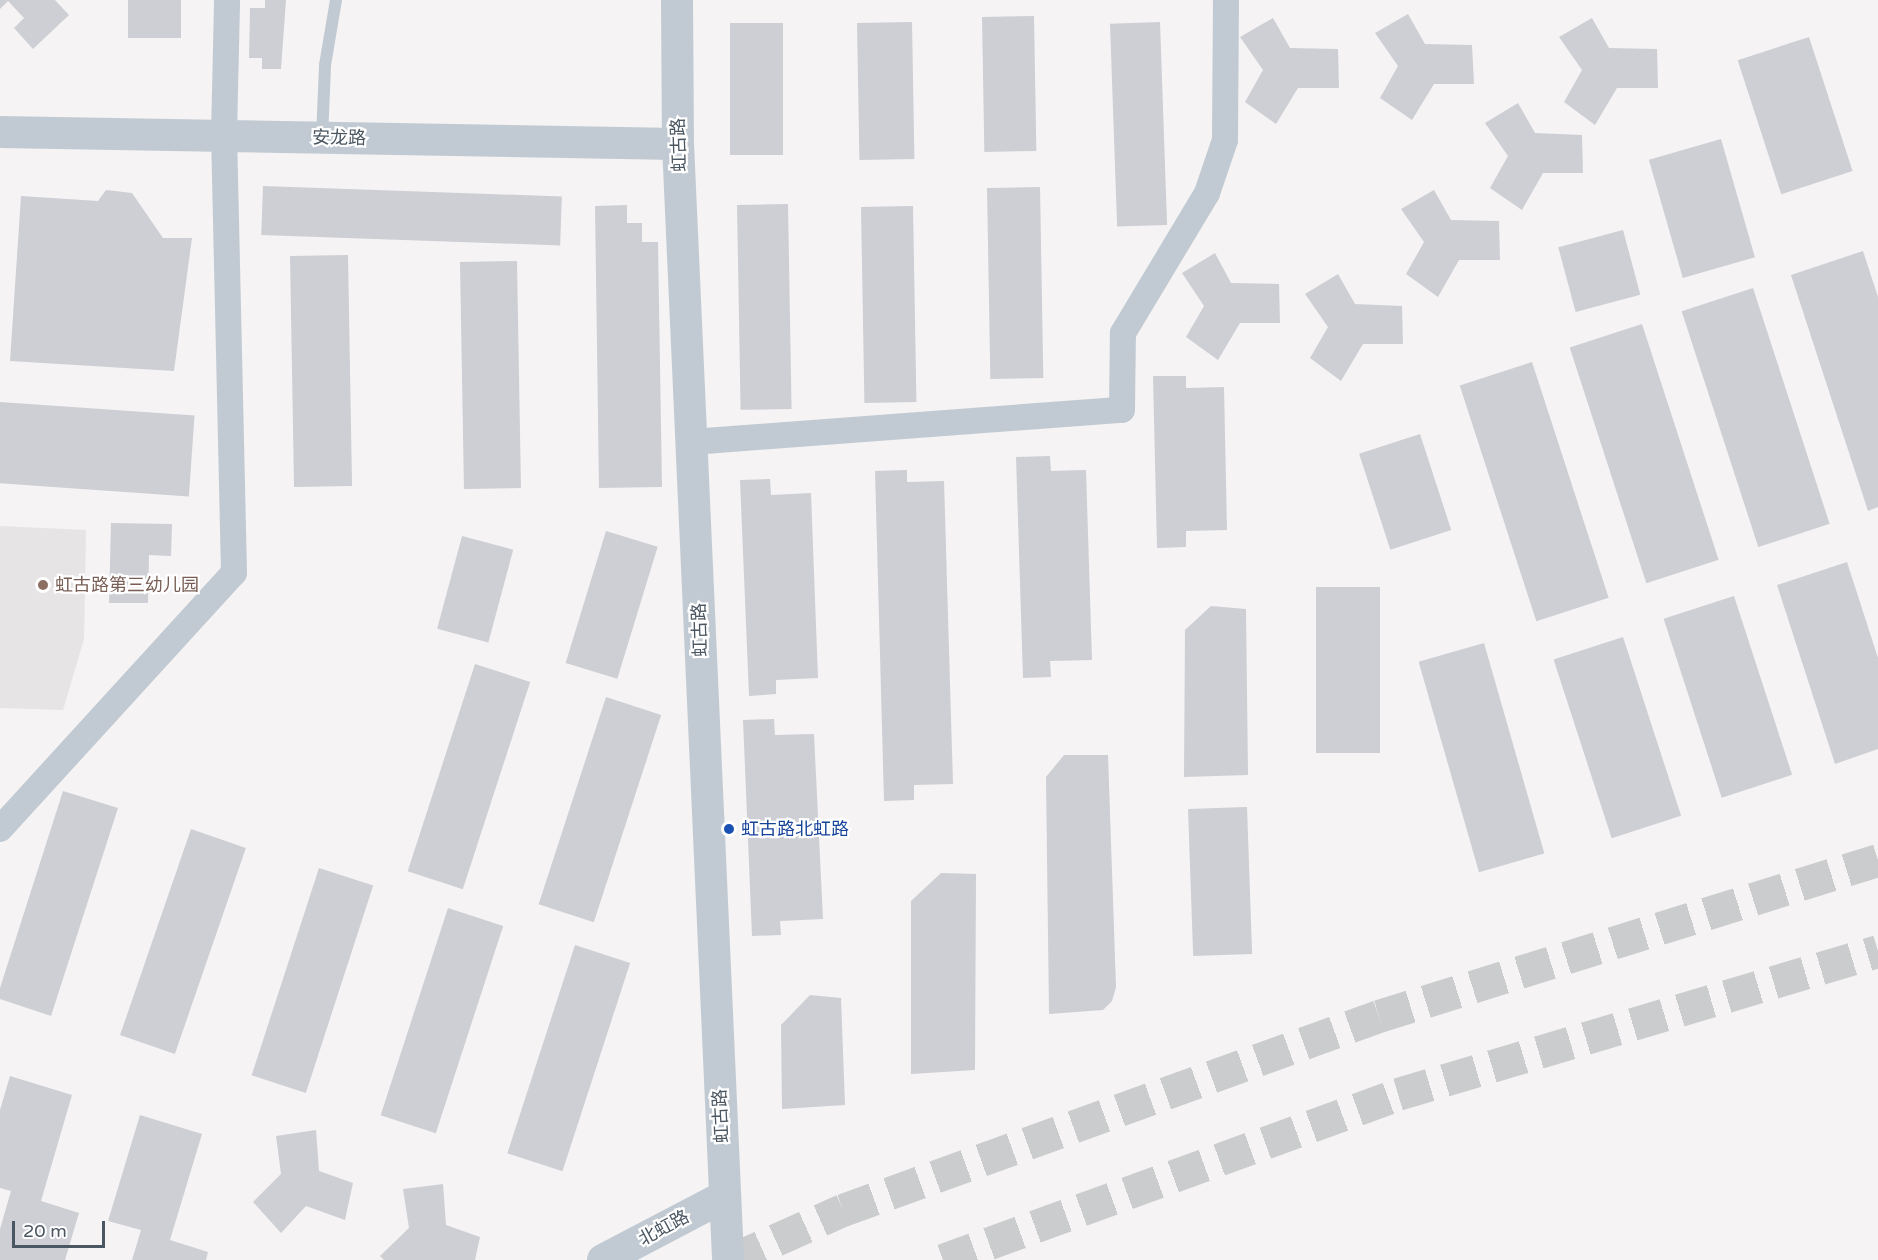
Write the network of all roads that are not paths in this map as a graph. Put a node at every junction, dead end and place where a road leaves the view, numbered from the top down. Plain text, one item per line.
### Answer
1 (227, 0) edge
2 (336, 0) edge
3 (677, 0) edge
4 (1226, 0) edge
5 (0, 132) edge
6 (224, 136) junction
7 (322, 138) junction
8 (678, 144) junction
9 (692, 442) junction
10 (0, 829) edge
11 (725, 1196) junction
12 (603, 1260) edge
13 (728, 1260) edge

1 - 6 street
2 - 7 lane
3 - 8 street, 虹古路
4 - 9 street
5 - 6 street, 安龙路
6 - 7 street, 安龙路
6 - 10 street
7 - 8 street, 安龙路
8 - 9 street, 虹古路
9 - 11 street, 虹古路
11 - 12 street, 北虹路
11 - 13 street, 虹古路

